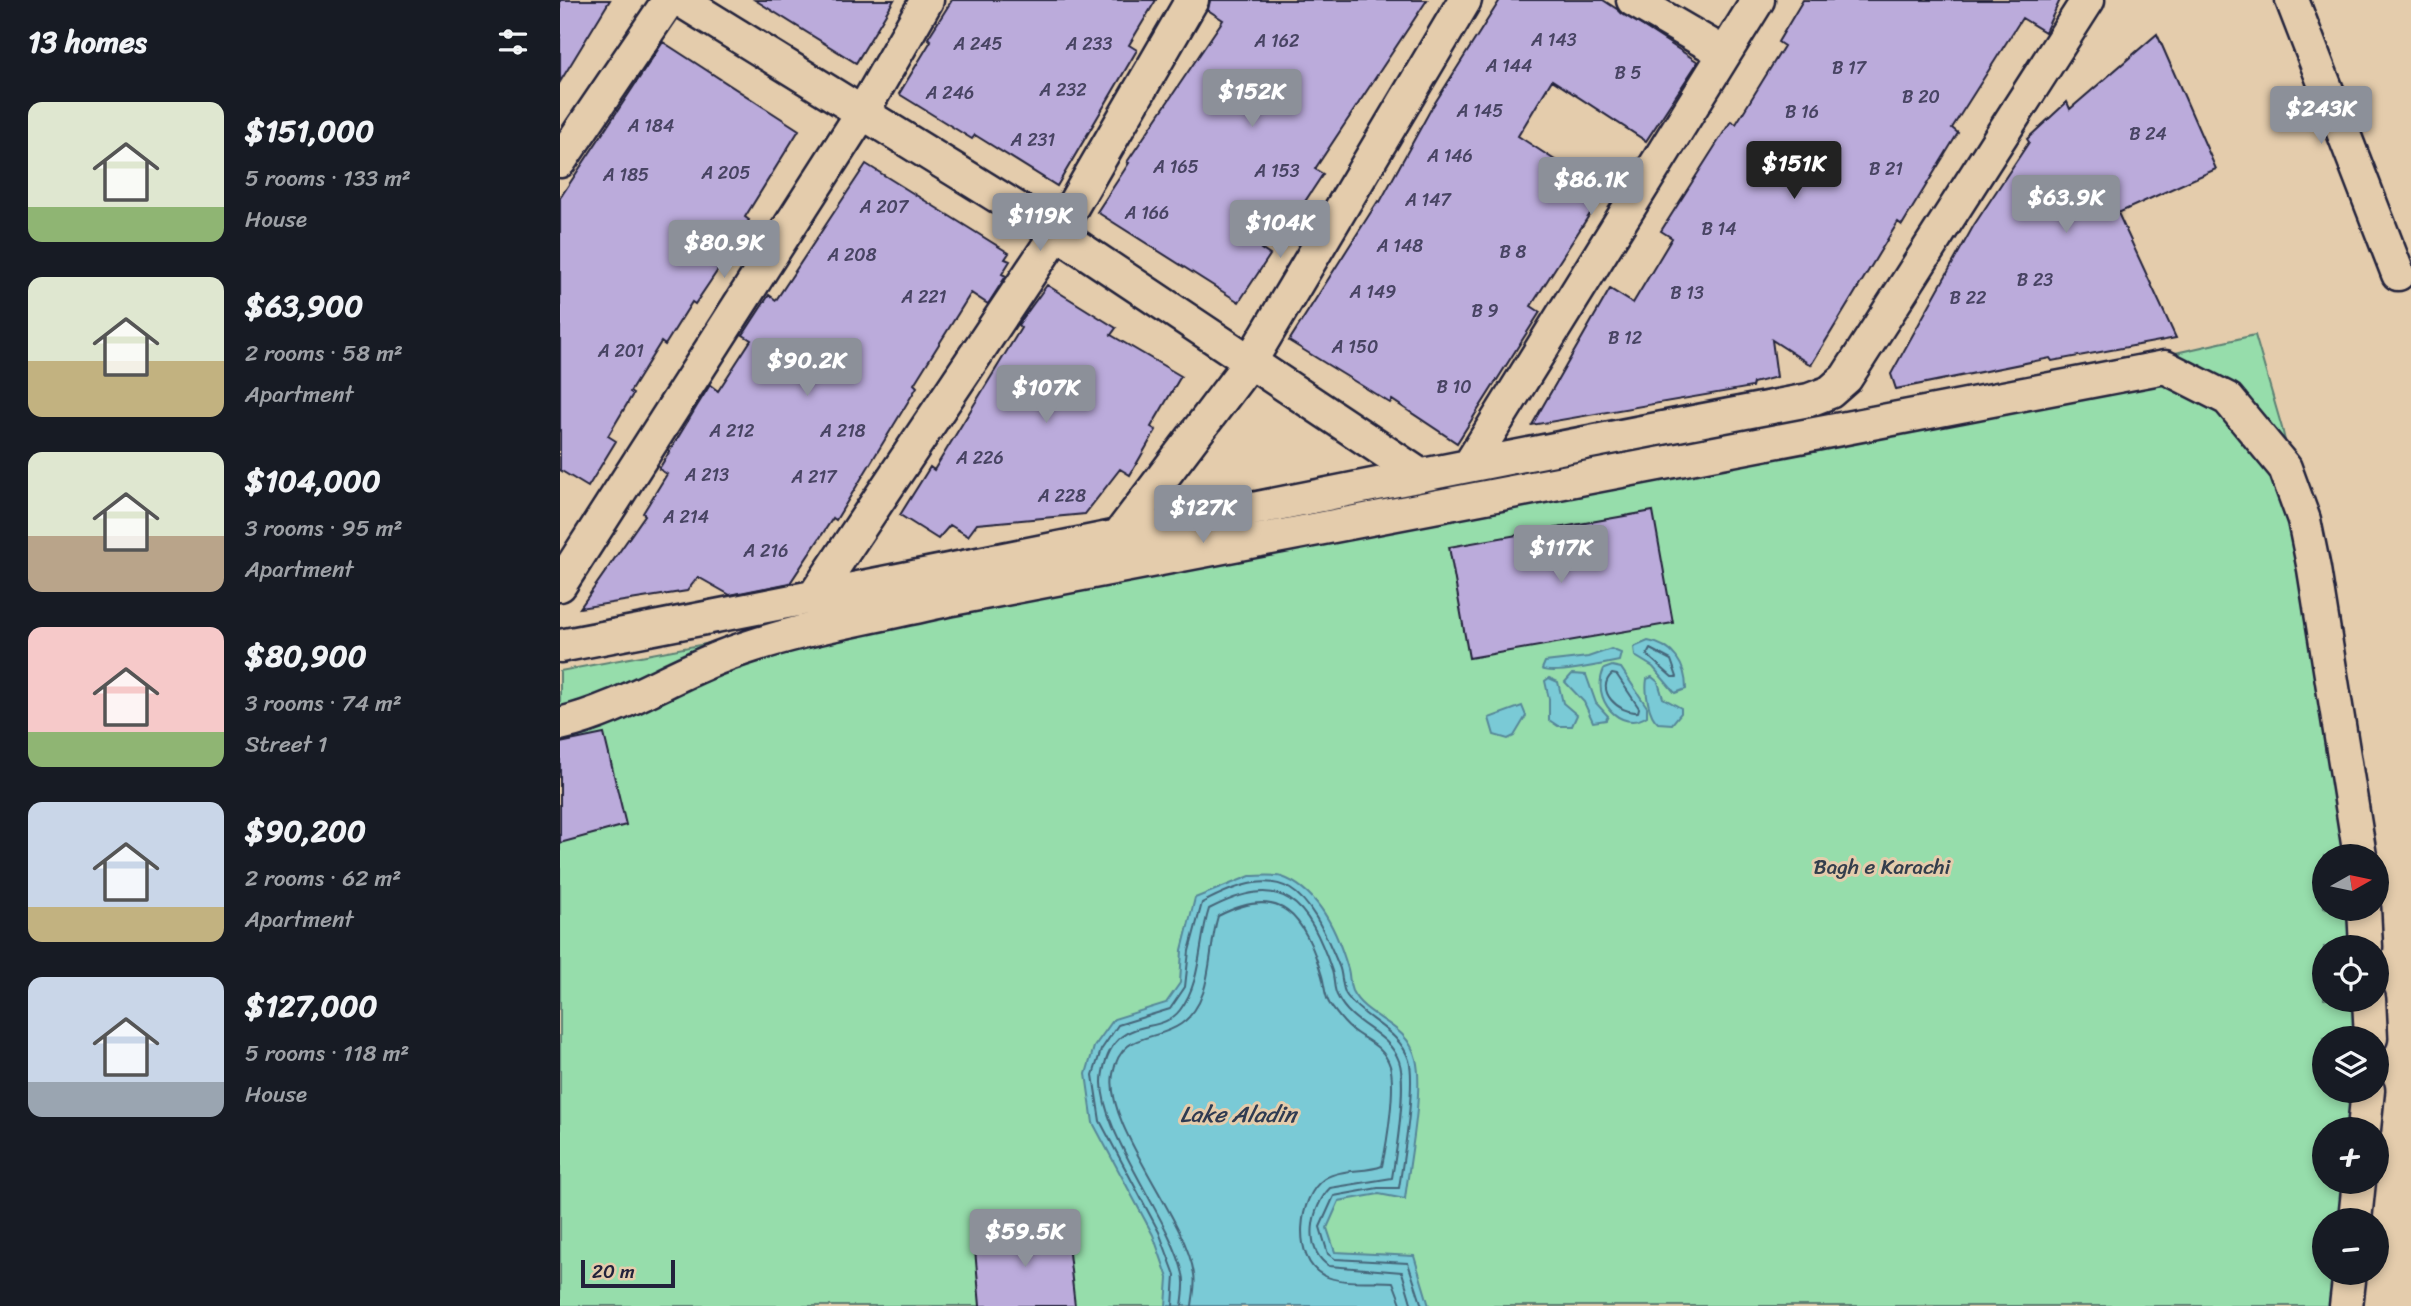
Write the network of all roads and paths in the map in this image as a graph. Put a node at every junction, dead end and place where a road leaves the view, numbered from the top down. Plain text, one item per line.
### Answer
1 (669, 0) edge
2 (680, 0) edge
3 (927, 0) edge
4 (1192, 0) edge
5 (1465, 0) edge
6 (1633, 0) edge
7 (1758, 0) edge
8 (2088, 0) edge
9 (2292, 0) edge
10 (1724, 53) junction
11 (862, 113) junction
12 (560, 161) edge
13 (1057, 233) junction
14 (2398, 274) dead end
15 (1250, 362) junction
16 (1471, 464) junction
17 (1420, 475) junction
18 (1119, 535) junction
19 (560, 584) edge
20 (813, 598) junction
21 (560, 646) edge
22 (560, 724) edge
23 (2358, 844) edge
24 (2348, 1285) edge
25 (2346, 1306) edge

1 - 12 street
2 - 11 street
3 - 11 street
4 - 13 street
5 - 15 street
6 - 10 street
7 - 10 street
8 - 16 street
9 - 14 street
10 - 16 street
11 - 13 street
11 - 19 street
13 - 15 street
13 - 20 street
15 - 17 street
15 - 18 street
16 - 17 street
17 - 18 street
18 - 20 street
20 - 21 street
22 - 23 street
24 - 25 street

